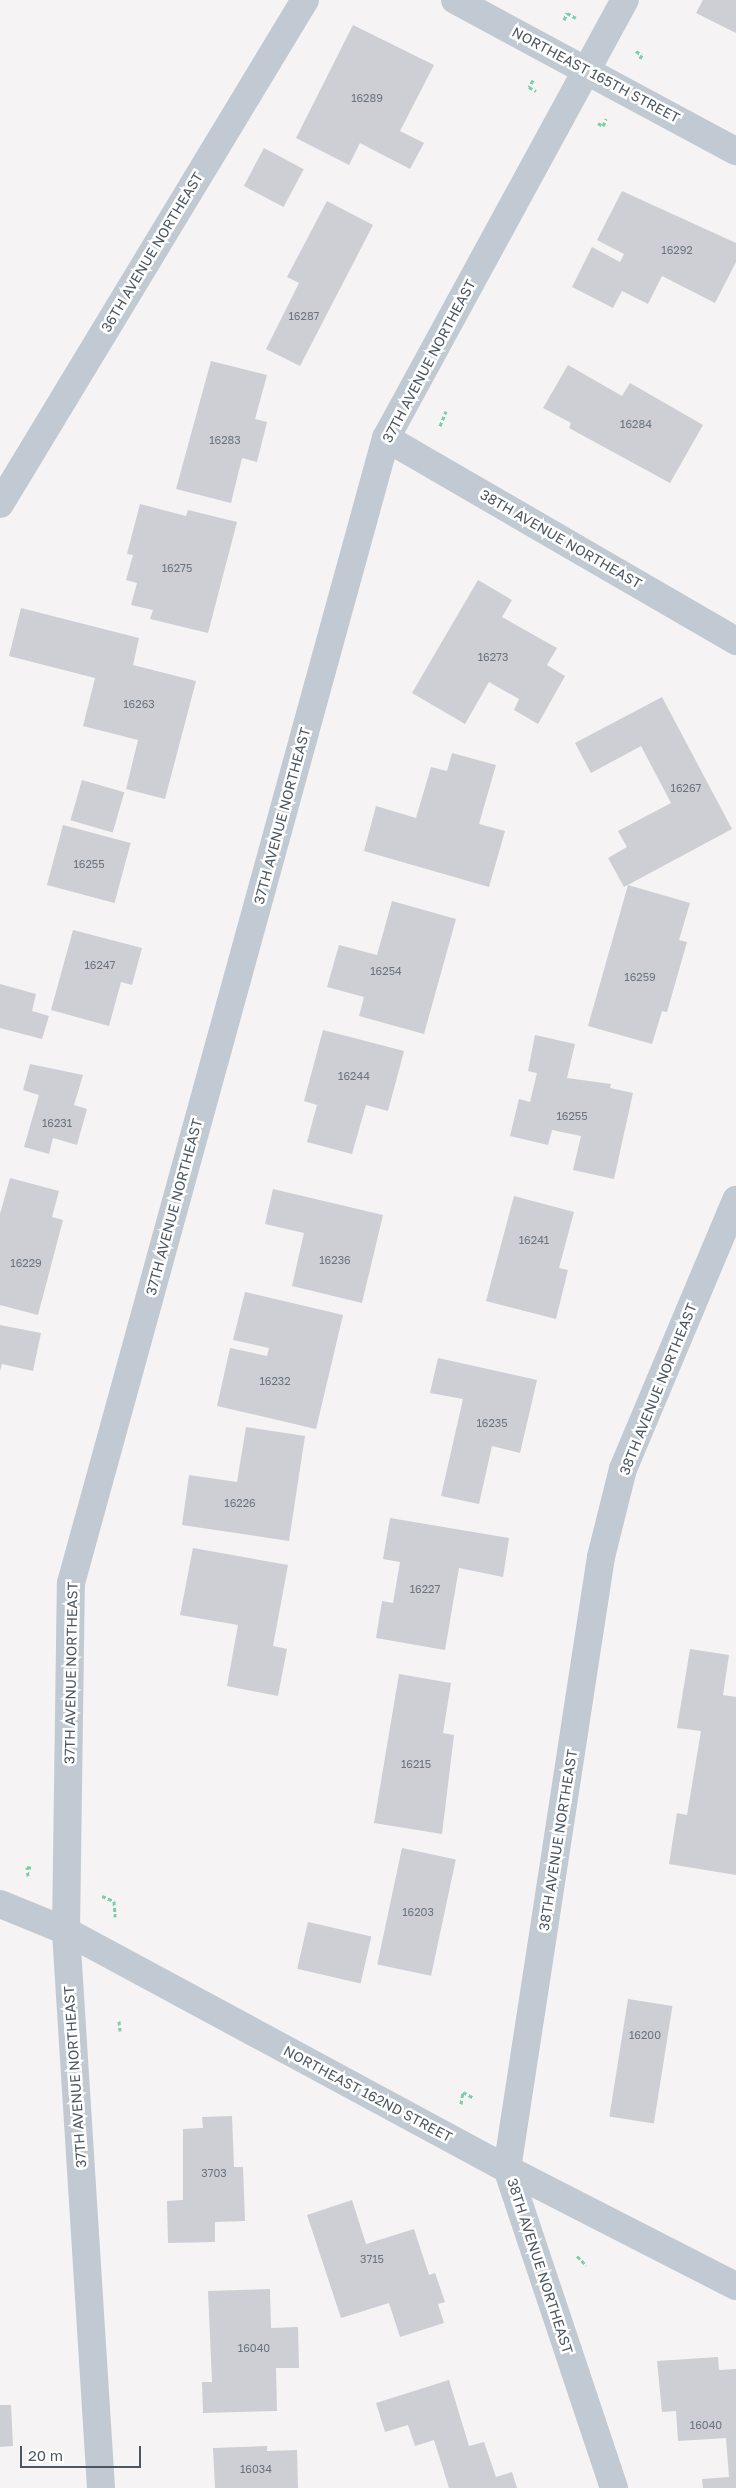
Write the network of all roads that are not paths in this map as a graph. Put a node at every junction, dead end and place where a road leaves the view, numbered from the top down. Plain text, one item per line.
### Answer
1 (305, 0) edge
2 (455, 0) edge
3 (626, 0) edge
4 (588, 69) junction
5 (736, 151) edge
6 (386, 438) junction
7 (0, 504) edge
8 (736, 641) edge
9 (736, 1200) edge
10 (0, 1904) edge
11 (66, 1931) junction
12 (507, 2169) junction
13 (736, 2286) edge
14 (101, 2488) edge
15 (614, 2488) edge

1 - 7 street, 36TH AVENUE NORTHEAST
2 - 4 street, NORTHEAST 165TH STREET
3 - 4 street, 37TH AVENUE NORTHEAST
4 - 5 street, NORTHEAST 165TH STREET
4 - 6 street, 37TH AVENUE NORTHEAST
6 - 8 street, 38TH AVENUE NORTHEAST
6 - 11 street, 37TH AVENUE NORTHEAST
9 - 12 street, 38TH AVENUE NORTHEAST
10 - 11 street, NORTHEAST 162ND STREET
11 - 12 street, NORTHEAST 162ND STREET
11 - 14 street, 37TH AVENUE NORTHEAST
12 - 13 street, NORTHEAST 162ND STREET
12 - 15 street, 38TH AVENUE NORTHEAST

